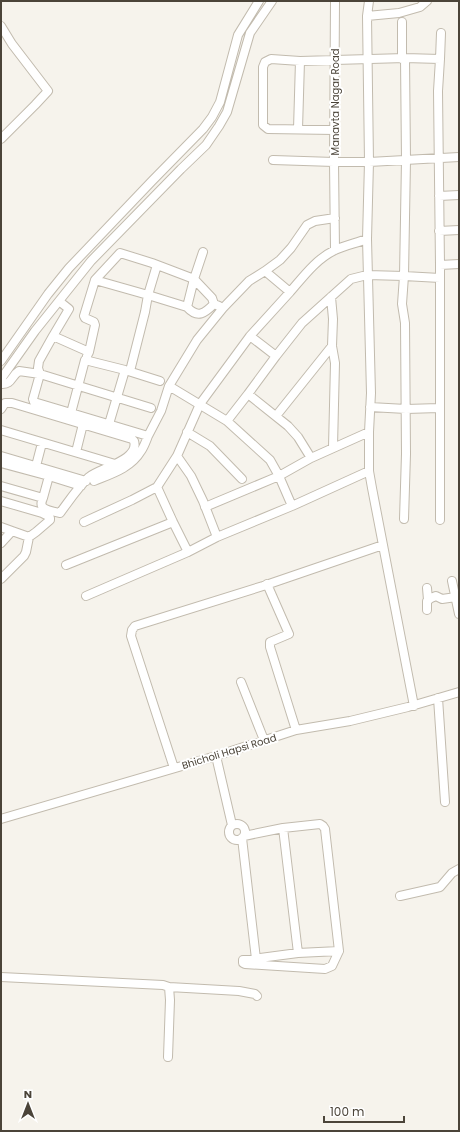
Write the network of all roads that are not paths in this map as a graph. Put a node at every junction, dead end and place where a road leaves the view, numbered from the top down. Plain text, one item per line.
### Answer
1 (260, 1) edge
2 (272, 1) edge
3 (335, 1) edge
4 (369, 1) edge
5 (427, 1) edge
6 (368, 16) junction
7 (402, 22) dead end
8 (1, 26) edge
9 (441, 33) dead end
10 (404, 58) junction
11 (440, 59) junction
12 (335, 60) junction
13 (368, 60) junction
14 (300, 61) junction
15 (298, 129) junction
16 (335, 130) junction
17 (1, 139) edge
18 (459, 157) edge
19 (438, 158) junction
20 (273, 160) dead end
21 (406, 160) junction
22 (334, 162) junction
23 (369, 162) junction
24 (459, 195) edge
25 (439, 196) junction
26 (335, 218) junction
27 (459, 230) edge
28 (439, 231) junction
29 (367, 239) junction
30 (335, 250) junction
31 (203, 252) dead end
32 (459, 264) edge
33 (157, 265) junction
34 (440, 265) junction
35 (265, 271) junction
36 (367, 275) junction
37 (404, 276) junction
38 (440, 278) junction
39 (194, 279) junction
40 (95, 280) junction
41 (290, 292) junction
42 (148, 295) junction
43 (331, 297) junction
44 (59, 301) junction
45 (214, 304) junction
46 (187, 308) junction
47 (223, 308) junction
48 (53, 336) junction
49 (250, 336) junction
50 (332, 346) junction
51 (89, 352) junction
52 (276, 356) junction
53 (85, 360) junction
54 (1, 361) edge
55 (127, 371) junction
56 (40, 374) junction
57 (1, 379) edge
58 (160, 381) dead end
59 (1, 384) edge
60 (79, 386) junction
61 (169, 386) junction
62 (248, 394) junction
63 (117, 398) junction
64 (200, 404) junction
65 (370, 407) junction
66 (151, 408) dead end
67 (439, 408) junction
68 (1, 409) edge
69 (406, 409) junction
70 (72, 413) junction
71 (276, 416) junction
72 (227, 421) junction
73 (83, 424) junction
74 (109, 424) junction
75 (1, 430) edge
76 (187, 432) junction
77 (369, 432) junction
78 (148, 436) junction
79 (42, 443) junction
80 (333, 447) junction
81 (76, 452) junction
82 (1, 456) edge
83 (177, 456) junction
84 (311, 458) junction
85 (1, 463) edge
86 (115, 464) junction
87 (36, 466) junction
88 (369, 471) junction
89 (49, 476) junction
90 (279, 476) junction
91 (242, 479) dead end
92 (87, 483) junction
93 (1, 486) edge
94 (158, 487) junction
95 (43, 498) junction
96 (1, 501) edge
97 (292, 506) junction
98 (205, 507) junction
99 (404, 520) dead end
100 (440, 520) dead end
101 (84, 522) dead end
102 (173, 522) junction
103 (1, 528) edge
104 (12, 531) junction
105 (29, 537) junction
106 (217, 537) junction
107 (1, 543) edge
108 (383, 545) junction
109 (188, 552) junction
110 (66, 565) dead end
111 (1, 579) edge
112 (452, 581) dead end
113 (267, 584) junction
114 (427, 588) dead end
115 (86, 596) dead end
116 (456, 597) junction
117 (428, 600) junction
118 (427, 610) dead end
119 (459, 614) edge
120 (241, 682) dead end
121 (459, 692) edge
122 (438, 698) junction
123 (414, 706) junction
124 (296, 730) junction
125 (264, 740) junction
126 (216, 756) junction
127 (174, 768) junction
128 (445, 802) dead end
129 (1, 819) edge
130 (232, 825) junction
131 (284, 828) junction
132 (243, 837) junction
133 (459, 869) edge
134 (400, 896) dead end
135 (339, 951) junction
136 (298, 953) junction
137 (256, 959) junction
138 (1, 977) edge
139 (169, 987) junction
140 (256, 996) dead end
141 (168, 1057) dead end

1 - 54 street
2 - 44 street
3 - 12 street, Manavta Nagar Road
4 - 6 street
5 - 6 street
6 - 13 street
7 - 10 street
8 - 17 street
9 - 11 street
10 - 11 street
10 - 13 street
10 - 21 street
11 - 19 street
12 - 13 street
12 - 14 street
12 - 16 street, Manavta Nagar Road
13 - 23 street
14 - 15 street
14 - 15 street
15 - 16 street
16 - 22 street, Manavta Nagar Road
18 - 19 street, Manavta Nagar Road
19 - 21 street, Manavta Nagar Road
19 - 25 street
20 - 22 street
21 - 23 street, Manavta Nagar Road
21 - 37 street
22 - 23 street, Manavta Nagar Road
22 - 26 street
23 - 29 street
24 - 25 street
25 - 28 street
26 - 30 street
26 - 35 street
27 - 28 street
28 - 34 street
29 - 30 street
29 - 36 street
30 - 41 street
31 - 39 street
32 - 34 street
33 - 39 street
33 - 40 street
33 - 42 street
34 - 38 street
35 - 41 street
35 - 47 street
36 - 37 street
36 - 43 street
36 - 65 street
37 - 38 street
37 - 69 street
38 - 67 street
39 - 45 street
39 - 46 street
40 - 42 street
40 - 51 street
41 - 49 street
42 - 46 street
42 - 55 street
43 - 50 street
43 - 52 street
44 - 48 street
44 - 57 street
45 - 46 street
45 - 47 street
47 - 61 street
48 - 51 street
48 - 56 street
49 - 52 street
49 - 64 street
50 - 71 street
50 - 80 street
51 - 53 street
52 - 62 street
53 - 55 street
53 - 60 street
55 - 58 street
55 - 63 street
56 - 59 street
56 - 60 street
56 - 70 street
60 - 63 street
60 - 70 street
61 - 64 street
61 - 78 street
62 - 71 street
62 - 72 street
63 - 66 street
63 - 74 street
64 - 72 street
64 - 76 street
65 - 69 street
65 - 77 street
67 - 69 street
67 - 100 street
68 - 73 street
69 - 99 street
70 - 74 street
71 - 84 street
72 - 90 street
73 - 81 street
73 - 86 street
74 - 78 street
75 - 79 street
76 - 83 street
76 - 91 street
77 - 80 street
77 - 88 street
78 - 92 street
79 - 81 street
79 - 87 street
80 - 84 street
81 - 86 street
82 - 87 street
83 - 94 street
83 - 98 street
84 - 90 street
85 - 89 street
86 - 92 street
87 - 92 street
88 - 97 street
88 - 108 street
89 - 92 street
89 - 95 street
90 - 97 street
90 - 98 street
92 - 95 street
93 - 95 street
94 - 101 street
94 - 102 street
96 - 105 street
97 - 106 street
98 - 106 street
102 - 109 street
102 - 110 street
103 - 104 street
104 - 105 street
104 - 107 street
105 - 111 street
106 - 109 street
108 - 113 street
108 - 123 street
109 - 115 street
112 - 116 street
113 - 124 street
113 - 127 street
114 - 117 street
116 - 117 street
116 - 119 street
117 - 118 street
120 - 125 street
121 - 122 street, Bhicholi Hapsi Road
122 - 123 street, Bhicholi Hapsi Road
122 - 128 street
123 - 124 street, Bhicholi Hapsi Road
124 - 125 street, Bhicholi Hapsi Road
125 - 126 street, Bhicholi Hapsi Road
126 - 127 street, Bhicholi Hapsi Road
126 - 130 street
127 - 129 street, Bhicholi Hapsi Road
130 - 132 street
130 - 132 street
131 - 132 street
131 - 135 street
131 - 136 street
132 - 137 street
133 - 134 street
135 - 136 street
135 - 137 street
136 - 137 street
138 - 139 street
139 - 140 street
139 - 141 street

